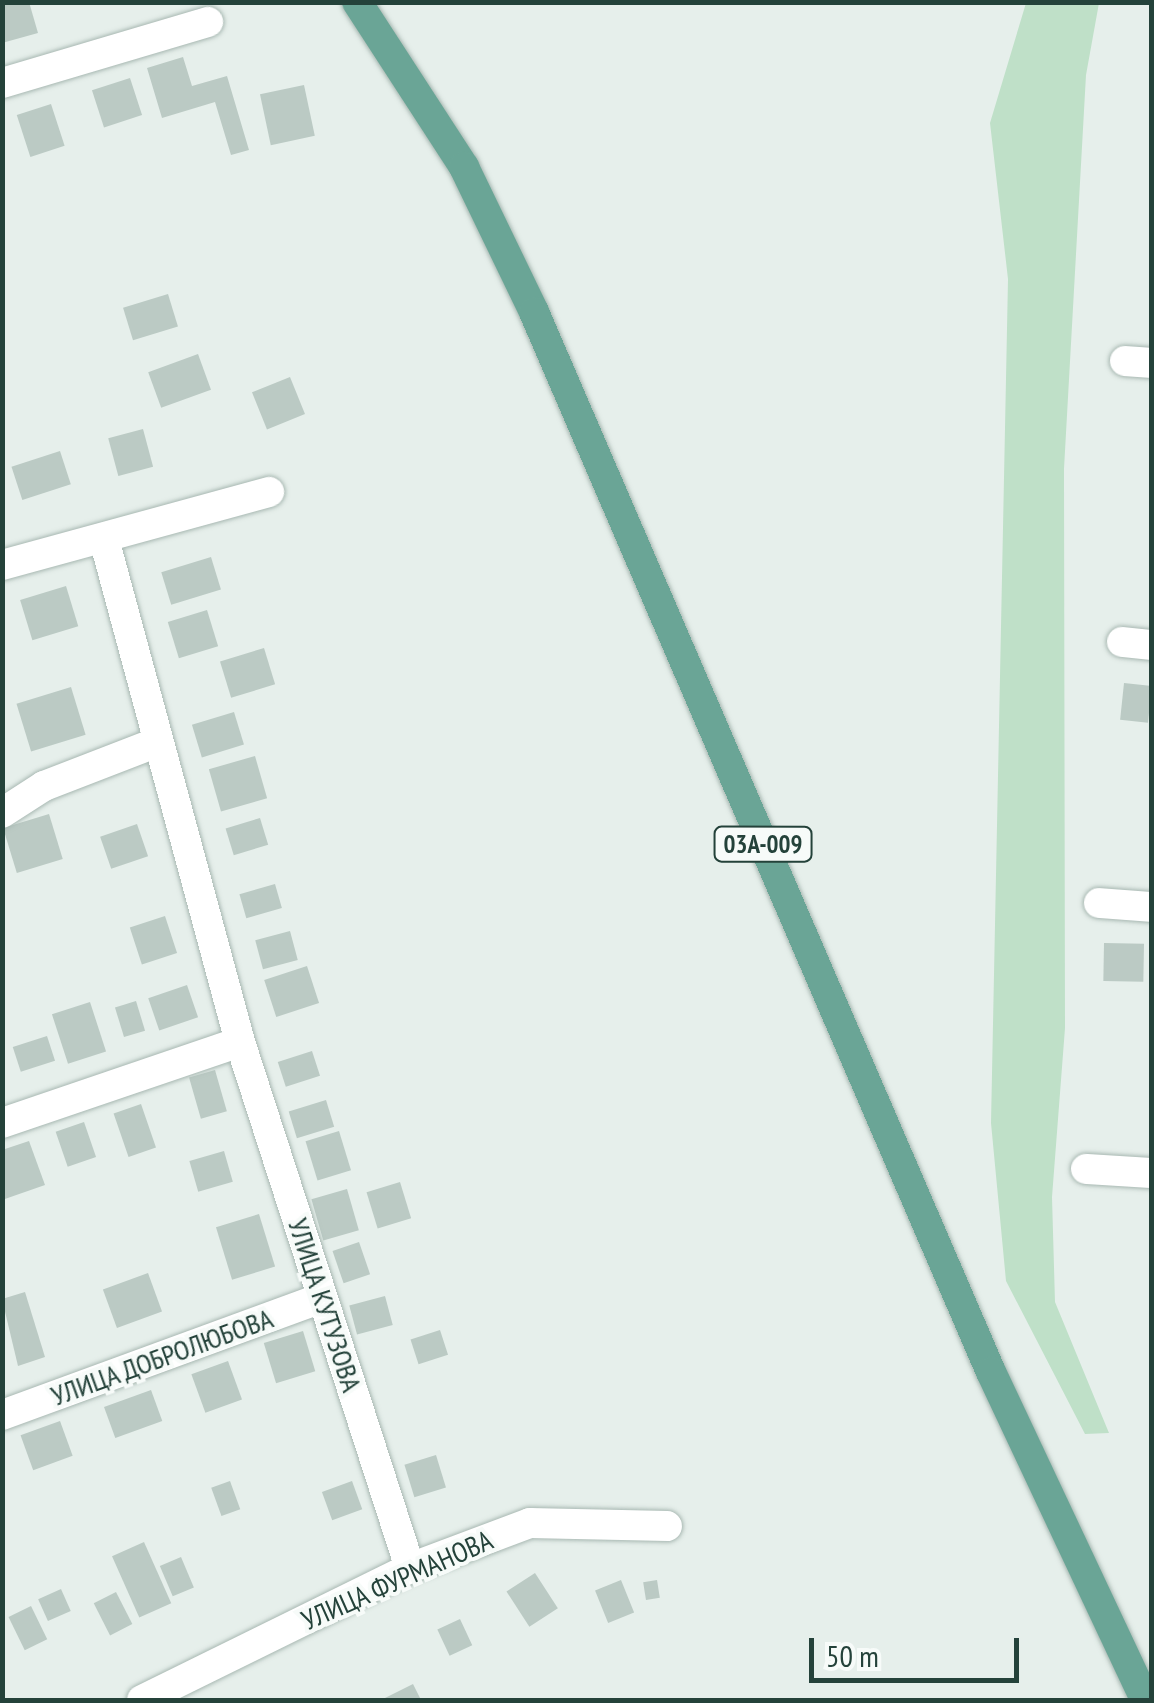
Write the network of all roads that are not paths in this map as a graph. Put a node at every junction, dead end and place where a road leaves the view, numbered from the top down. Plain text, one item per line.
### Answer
1 (357, 2) edge
2 (208, 22) dead end
3 (2, 83) edge
4 (269, 492) dead end
5 (104, 539) junction
6 (2, 565) edge
7 (158, 742) junction
8 (2, 813) edge
9 (1100, 903) dead end
10 (1152, 907) edge
11 (240, 1042) junction
12 (2, 1123) edge
13 (1086, 1169) dead end
14 (1152, 1173) edge
15 (322, 1298) junction
16 (2, 1414) edge
17 (667, 1526) dead end
18 (410, 1568) junction
19 (142, 1700) edge
20 (1144, 1700) edge

1 - 20 main road, 03А-009
2 - 3 street
4 - 5 street
5 - 6 street
5 - 7 street, УЛИЦА КУТУЗОВА
7 - 8 street
7 - 11 street, УЛИЦА КУТУЗОВА
9 - 10 street
11 - 12 street
11 - 15 street, УЛИЦА КУТУЗОВА
13 - 14 street
15 - 16 street, УЛИЦА ДОБРОЛЮБОВА
15 - 18 street, УЛИЦА КУТУЗОВА
17 - 18 street, УЛИЦА ФУРМАНОВА
18 - 19 street, УЛИЦА ФУРМАНОВА

